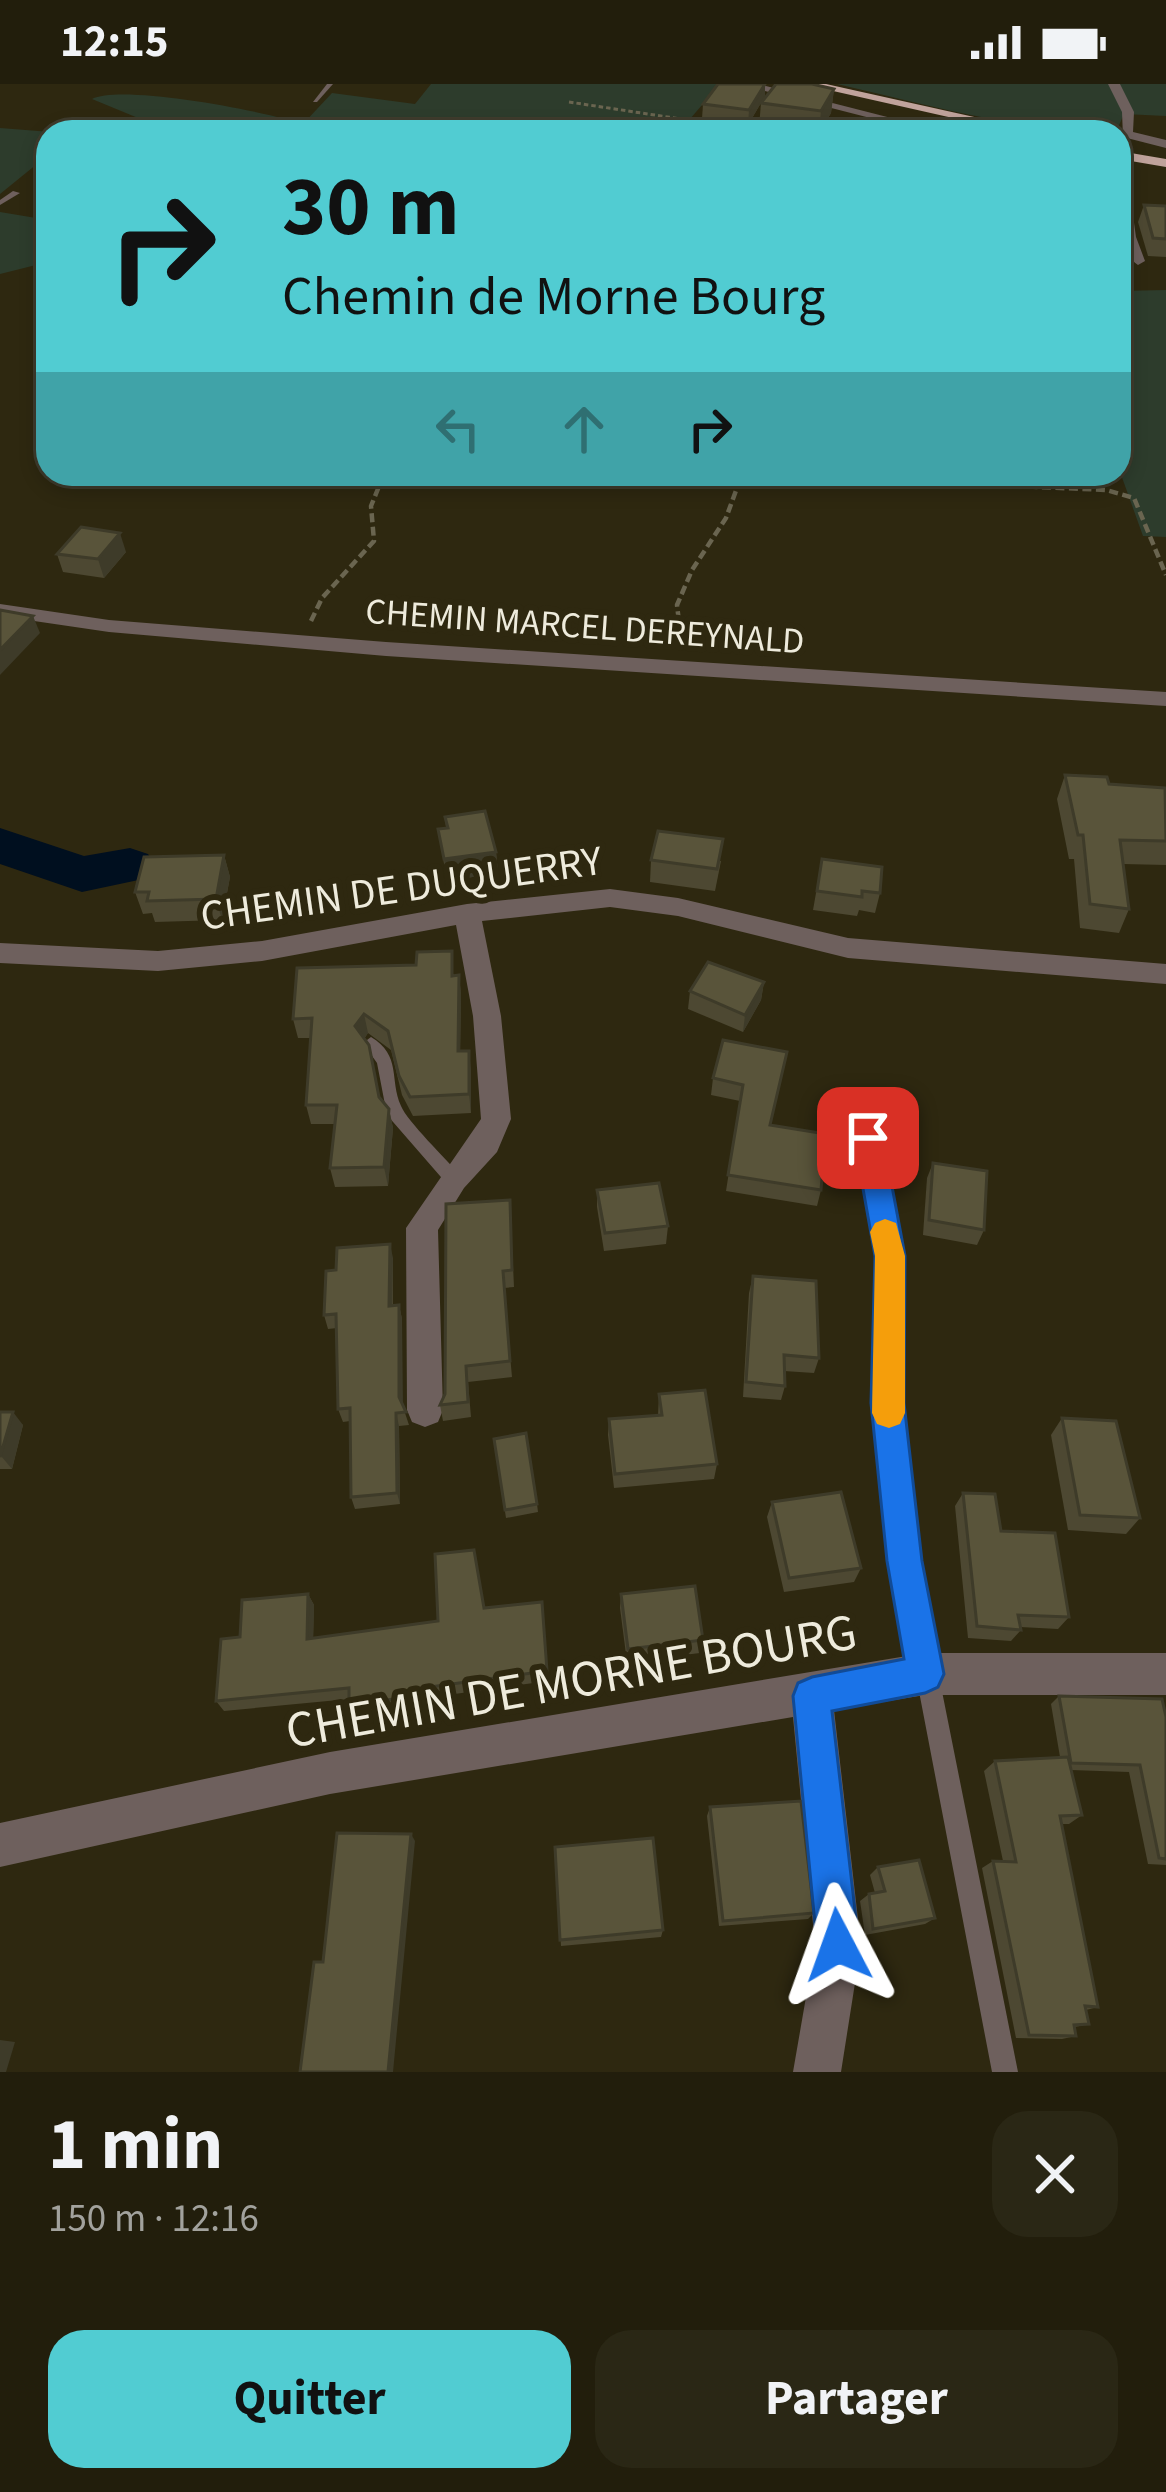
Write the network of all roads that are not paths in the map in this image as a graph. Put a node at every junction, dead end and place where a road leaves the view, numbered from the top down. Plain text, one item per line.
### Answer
1 (330, 84) edge
2 (744, 84) edge
3 (808, 84) edge
4 (1114, 84) edge
5 (777, 88) edge
6 (315, 101) dead end
7 (764, 107) edge
8 (896, 120) edge
9 (936, 120) edge
10 (978, 120) edge
11 (1128, 120) edge
12 (1131, 135) edge
13 (1166, 144) edge
14 (1131, 153) edge
15 (1166, 159) edge
16 (16, 193) dead end
17 (0, 203) edge
18 (1131, 242) edge
19 (1138, 261) dead end
20 (0, 610) edge
21 (1166, 699) edge
22 (466, 913) junction
23 (0, 953) edge
24 (1166, 974) edge
25 (371, 1043) edge
26 (868, 1138) dead end
27 (453, 1179) junction
28 (425, 1410) dead end
29 (925, 1674) junction
30 (1166, 1674) edge
31 (812, 1696) junction
32 (0, 1845) edge
33 (817, 2072) edge
34 (1005, 2072) edge

1 - 6 lane
2 - 5 street
3 - 10 highway
4 - 11 street
5 - 7 lane
5 - 8 street
5 - 9 highway
12 - 13 street
14 - 15 highway
16 - 17 lane
18 - 19 street
20 - 21 street, CHEMIN MARCEL DEREYNALD
22 - 23 street, CHEMIN DE DUQUERRY
22 - 24 street, CHEMIN DE DUQUERRY
22 - 27 street
25 - 27 lane
26 - 29 lane
27 - 28 street
29 - 30 street, CHEMIN DE MORNE BOURG
29 - 31 street, CHEMIN DE MORNE BOURG
29 - 34 lane
31 - 32 street, CHEMIN DE MORNE BOURG
31 - 33 street

